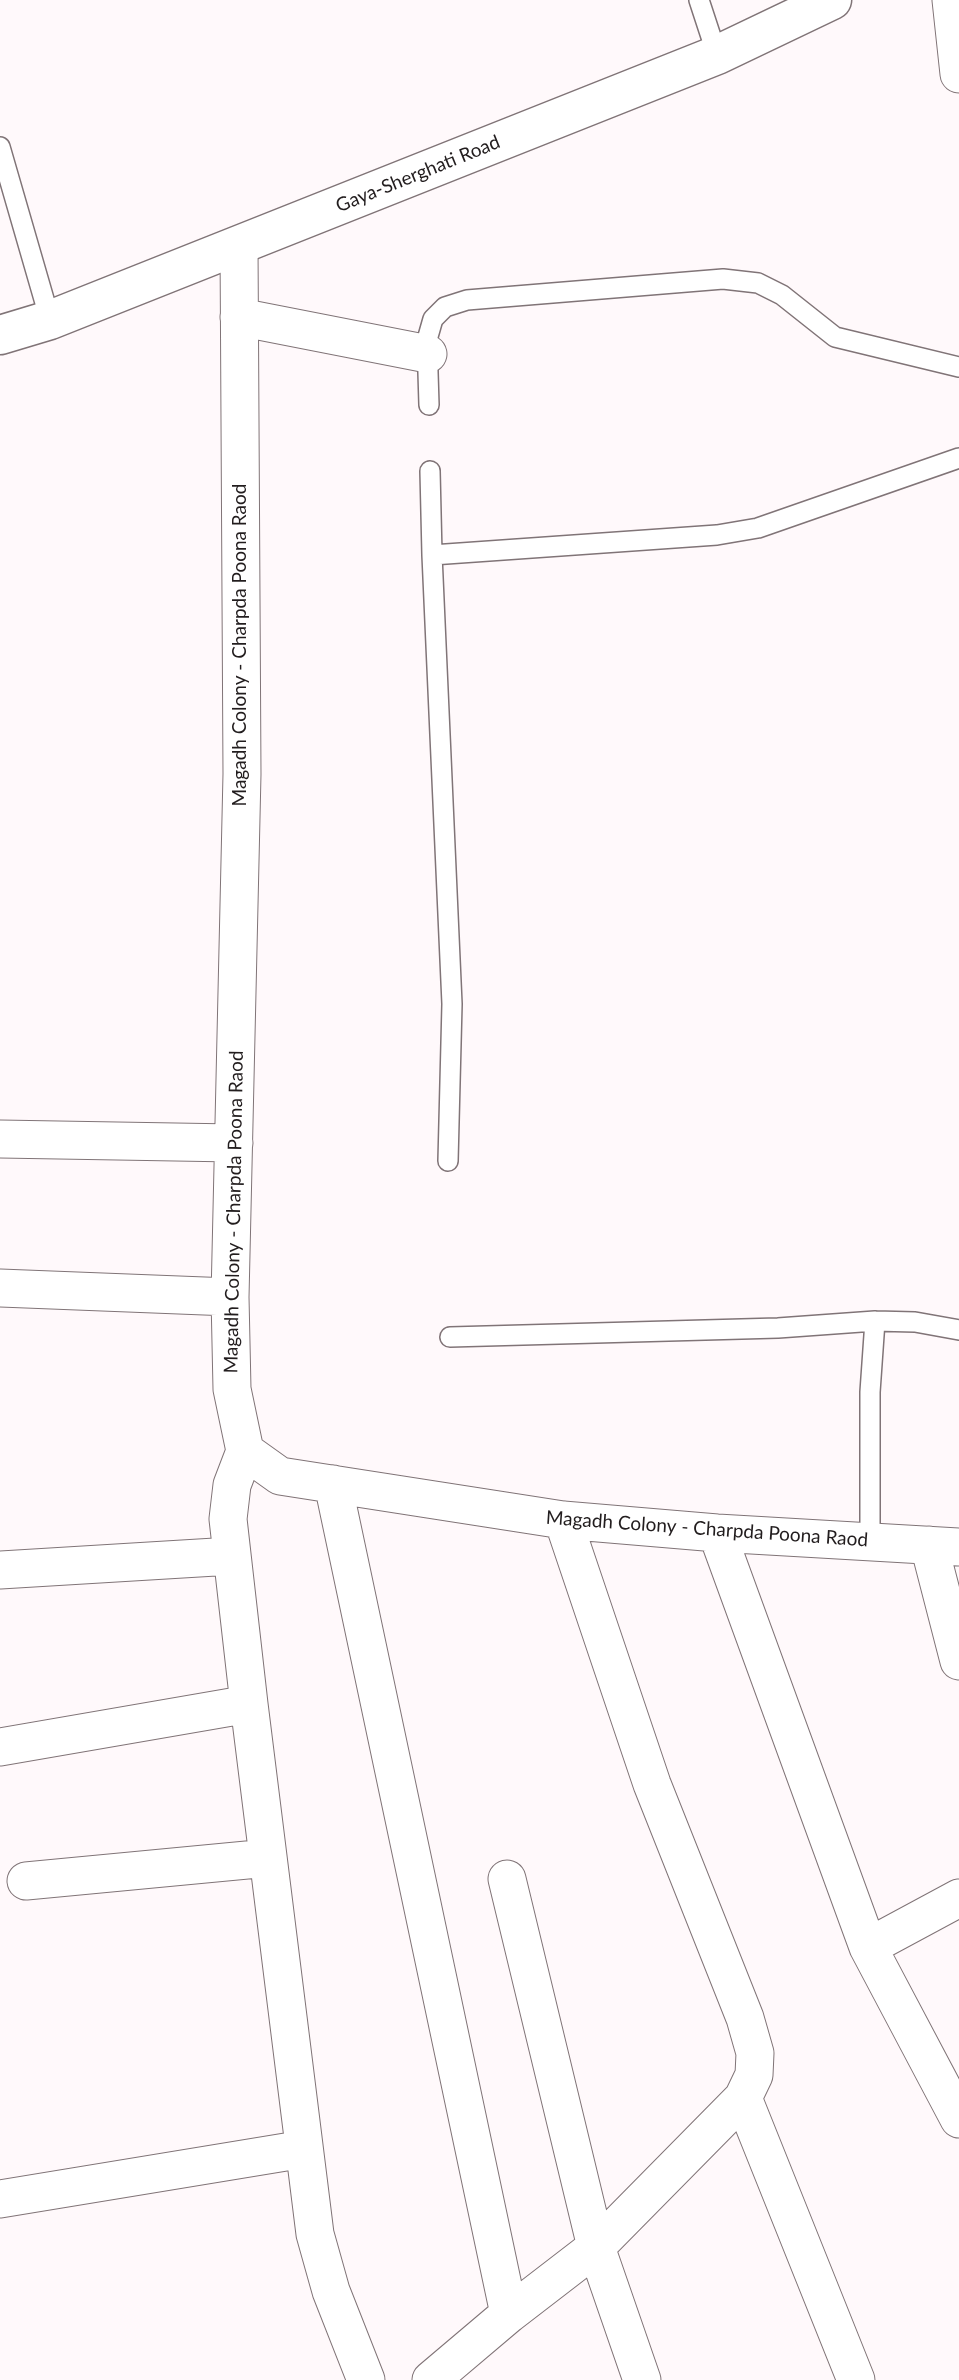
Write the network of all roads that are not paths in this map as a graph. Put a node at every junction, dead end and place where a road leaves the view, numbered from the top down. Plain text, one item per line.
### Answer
1 (699, 0) edge
2 (832, 0) edge
3 (951, 0) edge
4 (717, 55) junction
5 (959, 74) edge
6 (0, 148) edge
7 (239, 245) junction
8 (239, 317) junction
9 (50, 320) junction
10 (0, 335) edge
11 (428, 354) junction
12 (959, 367) edge
13 (429, 405) dead end
14 (959, 458) edge
15 (430, 471) dead end
16 (432, 555) junction
17 (0, 1139) edge
18 (234, 1143) junction
19 (448, 1161) dead end
20 (0, 1288) edge
21 (230, 1297) junction
22 (875, 1321) junction
23 (959, 1330) edge
24 (450, 1337) dead end
25 (245, 1451) junction
26 (332, 1484) junction
27 (563, 1520) junction
28 (717, 1533) junction
29 (870, 1542) junction
30 (944, 1546) edge
31 (232, 1556) junction
32 (0, 1570) edge
33 (959, 1661) edge
34 (249, 1704) junction
35 (0, 1747) edge
36 (268, 1858) junction
37 (507, 1878) dead end
38 (26, 1881) dead end
39 (959, 1898) edge
40 (867, 1947) junction
41 (743, 2098) junction
42 (959, 2119) edge
43 (304, 2149) junction
44 (0, 2199) edge
45 (596, 2247) junction
46 (509, 2314) junction
47 (366, 2380) edge
48 (431, 2380) edge
49 (642, 2380) edge
50 (856, 2380) edge

1 - 4 lane
2 - 4 main road, Gaya-Sherghati Road
3 - 5 street
4 - 7 main road, Gaya-Sherghati Road
6 - 9 lane
7 - 8 street, Magadh Colony - Charpda Poona Raod
7 - 9 main road, Gaya-Sherghati Road
8 - 11 street
8 - 18 street, Magadh Colony - Charpda Poona Raod
9 - 10 main road, Gaya-Sherghati Road
11 - 12 lane
11 - 13 lane
14 - 16 lane
15 - 16 lane
16 - 19 lane
17 - 18 street
18 - 21 street, Magadh Colony - Charpda Poona Raod
20 - 21 street
21 - 25 street, Magadh Colony - Charpda Poona Raod
22 - 23 lane
22 - 24 lane
22 - 29 lane
25 - 26 street, Magadh Colony - Charpda Poona Raod
25 - 31 street
26 - 27 street, Magadh Colony - Charpda Poona Raod
26 - 46 street
27 - 28 street, Magadh Colony - Charpda Poona Raod
27 - 41 street
28 - 29 street, Magadh Colony - Charpda Poona Raod
28 - 40 street
29 - 30 street, Magadh Colony - Charpda Poona Raod
30 - 33 street
31 - 32 street
31 - 34 street
34 - 35 street
34 - 36 street
36 - 38 street
36 - 43 street
37 - 45 street
39 - 40 street
40 - 42 street
41 - 45 street
41 - 50 street
43 - 44 street
43 - 47 street
45 - 46 street
45 - 49 street
46 - 48 street

